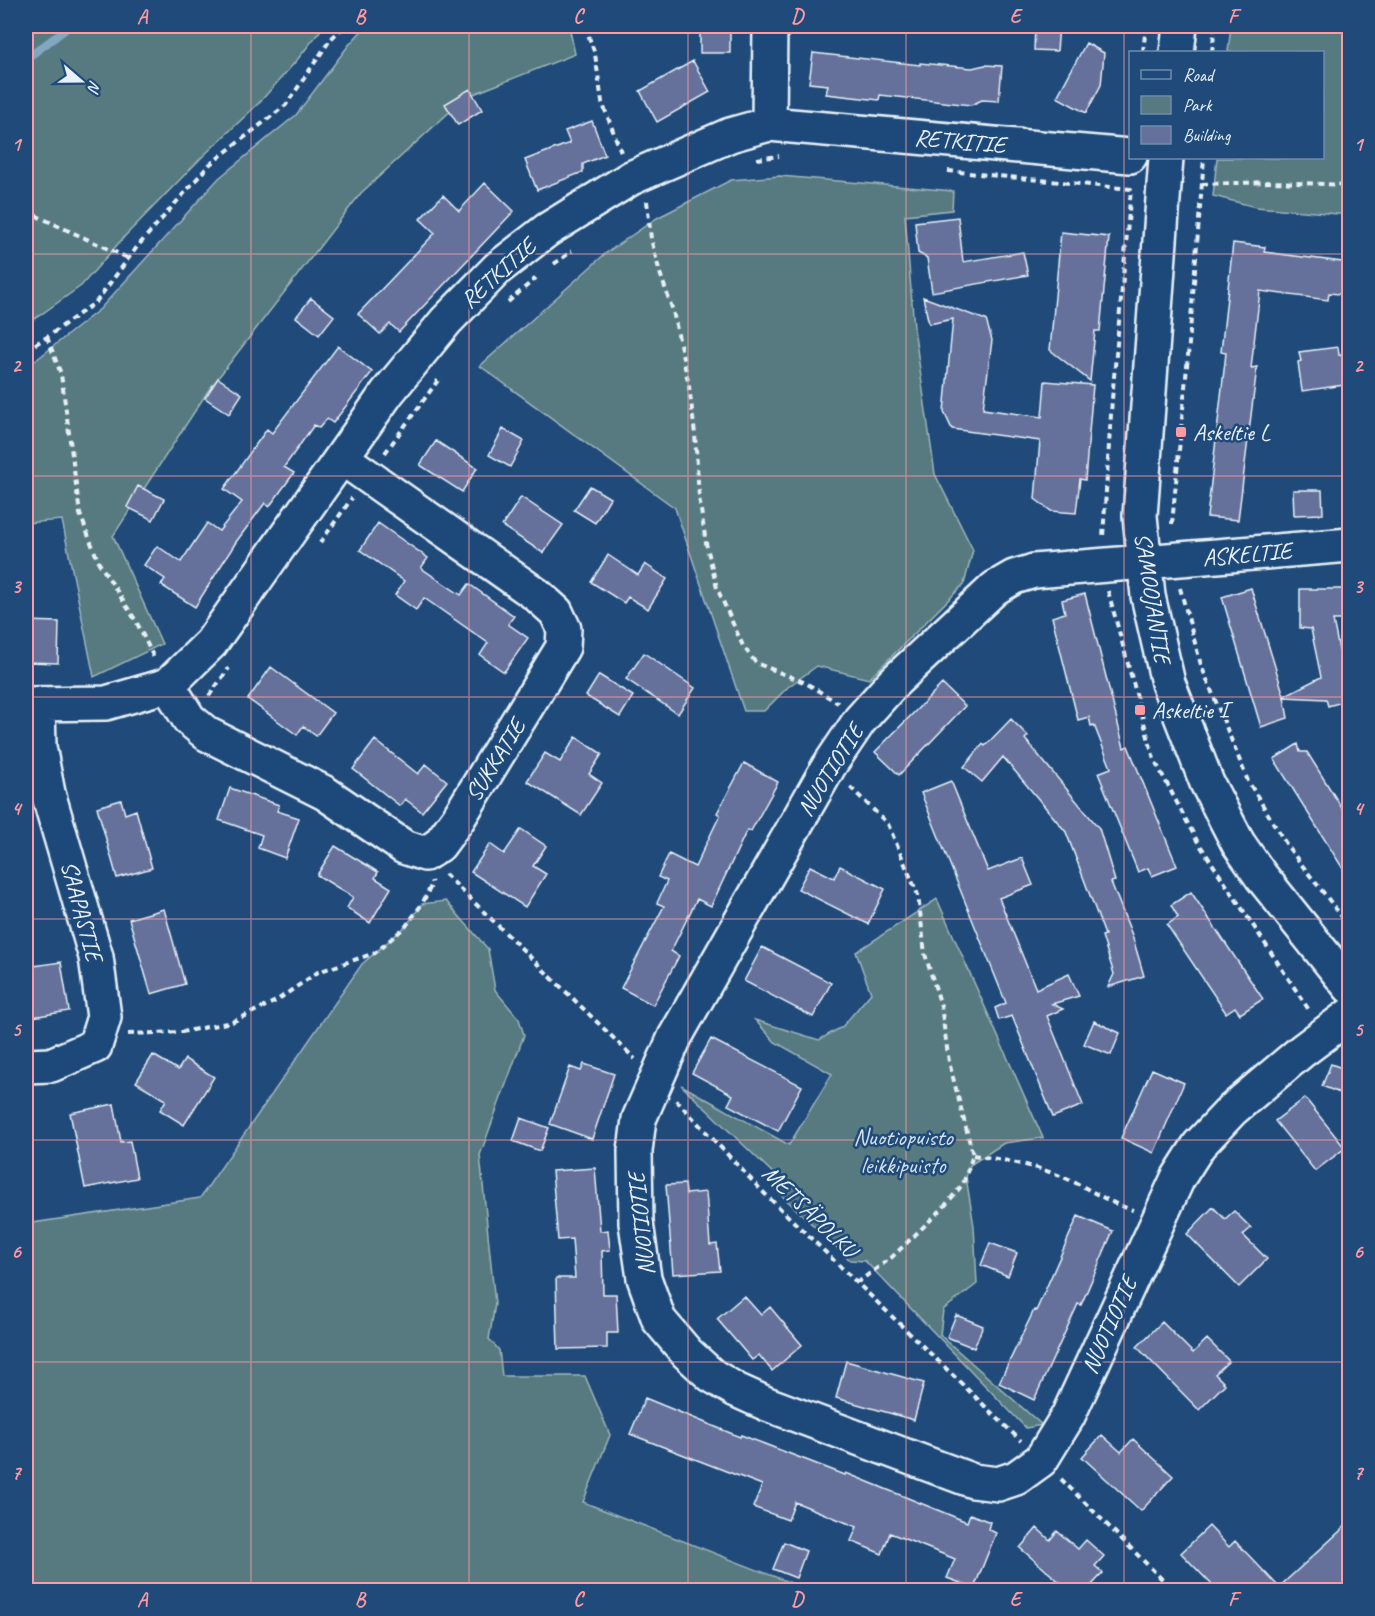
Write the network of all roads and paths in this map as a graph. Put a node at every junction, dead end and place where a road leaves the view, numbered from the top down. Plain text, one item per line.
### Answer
1 (344, 26) edge
2 (585, 26) edge
3 (770, 26) edge
4 (1146, 26) edge
5 (1180, 26) edge
6 (1215, 26) edge
7 (1143, 51) edge
8 (1177, 51) edge
9 (1212, 51) edge
10 (769, 124) junction
11 (1129, 156) edge
12 (790, 157) dead end
13 (1166, 159) edge
14 (749, 161) dead end
15 (938, 170) dead end
16 (1202, 184) dead end
17 (1350, 185) edge
18 (639, 196) junction
19 (657, 197) dead end
20 (26, 211) edge
21 (580, 246) dead end
22 (128, 258) junction
23 (551, 266) dead end
24 (541, 273) dead end
25 (504, 306) dead end
26 (47, 337) junction
27 (26, 350) edge
28 (441, 375) dead end
29 (355, 467) junction
30 (1350, 545) edge
31 (314, 551) dead end
32 (1144, 561) junction
33 (1101, 565) junction
34 (233, 663) dead end
35 (168, 685) junction
36 (32, 705) edge
37 (847, 708) dead end
38 (189, 719) junction
39 (829, 766) junction
40 (425, 854) junction
41 (1350, 987) edge
42 (1340, 1022) edge
43 (100, 1031) junction
44 (26, 1065) edge
45 (656, 1079) junction
46 (973, 1155) junction
47 (1158, 1218) junction
48 (858, 1282) junction
49 (1041, 1460) junction
50 (1173, 1590) edge

1 - 22 path
2 - 18 path
3 - 10 street
4 - 7 path
5 - 8 street
6 - 9 path
10 - 11 street, RETKITIE
10 - 18 street, RETKITIE
12 - 14 path
13 - 32 street, SAMOOJANTIE
15 - 33 path
16 - 17 path
18 - 19 path
18 - 29 street, RETKITIE
18 - 37 path
20 - 22 path
21 - 23 path
22 - 26 path
24 - 25 path
26 - 27 path
26 - 35 path
28 - 29 path
29 - 31 path
29 - 35 street, RETKITIE
29 - 40 street, SUKKATIE
30 - 32 street, ASKELTIE
32 - 33 street, NUOTIOTIE
32 - 41 street, SAMOOJANTIE
33 - 39 street, NUOTIOTIE
33 - 42 path
34 - 38 path
35 - 36 street, RETKITIE
35 - 38 street
36 - 43 street, SAAPASTIE
38 - 40 street
39 - 45 street, NUOTIOTIE
39 - 46 path
40 - 43 path
40 - 45 path, METSÄPOLKU
42 - 47 street, NUOTIOTIE
43 - 44 street
45 - 48 path, METSÄPOLKU
45 - 49 street, NUOTIOTIE
46 - 47 path
46 - 48 path
47 - 49 street, NUOTIOTIE
48 - 49 path, METSÄPOLKU
49 - 50 path, METSÄPOLKU

